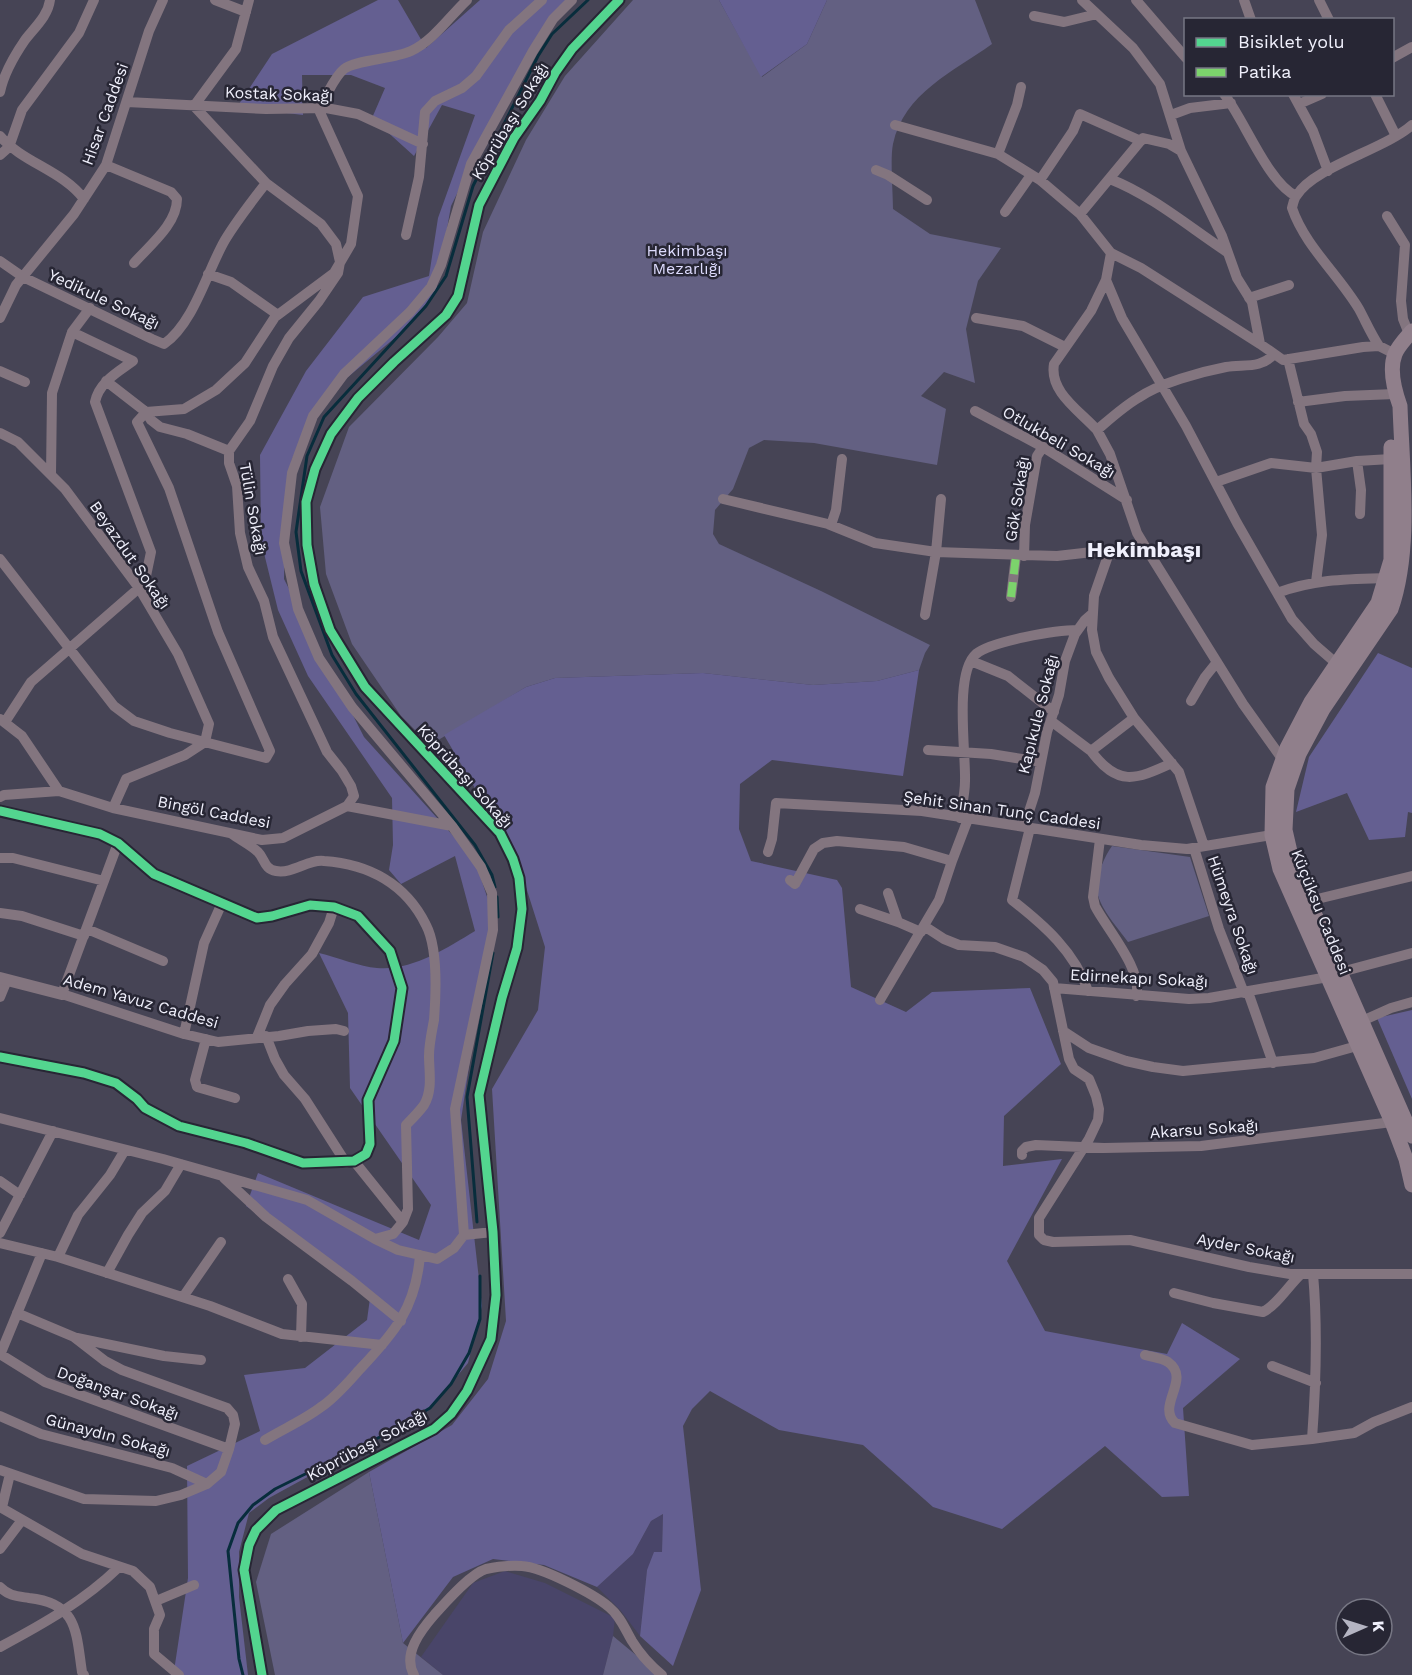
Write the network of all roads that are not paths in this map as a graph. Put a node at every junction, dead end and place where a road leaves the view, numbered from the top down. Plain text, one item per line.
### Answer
1 (50, 0) edge
2 (94, 0) edge
3 (163, 0) edge
4 (215, 0) edge
5 (249, 0) edge
6 (467, 0) edge
7 (542, 0) edge
8 (572, 0) edge
9 (619, 0) edge
10 (1082, 0) edge
11 (1136, 0) edge
12 (1244, 0) edge
13 (1318, 0) edge
14 (246, 12) junction
15 (1097, 14) junction
16 (1034, 16) dead end
17 (1247, 18) edge
18 (1328, 18) edge
19 (1412, 47) edge
20 (1184, 57) edge
21 (1394, 57) edge
22 (1021, 87) dead end
23 (0, 92) edge
24 (1312, 96) edge
25 (1376, 96) edge
26 (1228, 99) edge
27 (1296, 99) edge
28 (127, 102) junction
29 (194, 106) junction
30 (318, 108) junction
31 (1171, 115) junction
32 (895, 125) dead end
33 (1412, 125) edge
34 (0, 136) edge
35 (1396, 136) junction
36 (1141, 141) junction
37 (423, 144) junction
38 (9, 147) junction
39 (1181, 152) junction
40 (998, 154) junction
41 (0, 155) edge
42 (106, 165) junction
43 (876, 170) dead end
44 (1329, 171) junction
45 (1036, 178) junction
46 (1110, 179) junction
47 (266, 183) junction
48 (1296, 196) junction
49 (84, 199) junction
50 (927, 200) dead end
51 (1005, 212) dead end
52 (1080, 214) junction
53 (1387, 216) dead end
54 (406, 235) dead end
55 (1227, 252) junction
56 (1111, 253) junction
57 (0, 261) edge
58 (340, 262) junction
59 (134, 263) dead end
60 (208, 274) junction
61 (23, 277) junction
62 (1106, 280) junction
63 (1289, 285) dead end
64 (1249, 298) junction
65 (90, 308) junction
66 (278, 315) junction
67 (0, 318) edge
68 (976, 318) dead end
69 (72, 332) junction
70 (1411, 333) edge
71 (1260, 344) junction
72 (1379, 346) junction
73 (1065, 347) junction
74 (1274, 354) junction
75 (1395, 354) junction
76 (1288, 359) junction
77 (0, 371) edge
78 (106, 381) junction
79 (25, 382) dead end
80 (1162, 387) junction
81 (1395, 393) junction
82 (1298, 402) junction
83 (975, 411) dead end
84 (146, 412) junction
85 (1097, 430) junction
86 (0, 433) edge
87 (1043, 447) junction
88 (229, 451) junction
89 (1402, 458) edge
90 (842, 459) dead end
91 (1357, 460) junction
92 (1316, 468) junction
93 (51, 475) junction
94 (1216, 482) junction
95 (723, 499) dead end
96 (940, 499) dead end
97 (1127, 500) junction
98 (1360, 514) dead end
99 (831, 525) junction
100 (1146, 548) junction
101 (1110, 550) junction
102 (936, 552) junction
103 (1020, 556) junction
104 (0, 559) edge
105 (1402, 560) edge
106 (1387, 578) junction
107 (1316, 582) junction
108 (139, 588) junction
109 (1277, 593) junction
110 (1011, 597) dead end
111 (1093, 613) junction
112 (925, 615) dead end
113 (1078, 630) junction
114 (70, 649) junction
115 (971, 661) junction
116 (1217, 662) junction
117 (1342, 668) junction
118 (1191, 701) dead end
119 (1052, 716) junction
120 (1134, 718) junction
121 (2, 720) edge
122 (205, 742) junction
123 (928, 750) dead end
124 (1091, 751) junction
125 (964, 752) junction
126 (1041, 762) junction
127 (1172, 763) junction
128 (1288, 765) junction
129 (59, 791) junction
130 (1, 795) edge
131 (346, 807) junction
132 (113, 808) junction
133 (0, 811) edge
134 (964, 818) junction
135 (452, 826) junction
136 (1027, 828) junction
137 (232, 834) junction
138 (1279, 834) junction
139 (1100, 839) junction
140 (118, 843) junction
141 (1199, 847) junction
142 (768, 852) dead end
143 (0, 858) edge
144 (952, 861) junction
145 (1412, 876) edge
146 (790, 879) dead end
147 (104, 881) junction
148 (888, 893) dead end
149 (1309, 901) junction
150 (222, 903) junction
151 (334, 907) junction
152 (860, 909) dead end
153 (0, 913) edge
154 (898, 922) junction
155 (922, 929) junction
156 (85, 932) junction
157 (1412, 953) edge
158 (163, 961) dead end
159 (1334, 975) junction
160 (3, 979) edge
161 (1054, 988) junction
162 (1088, 991) junction
163 (1246, 992) junction
164 (62, 994) junction
165 (0, 996) edge
166 (1136, 996) junction
167 (880, 1000) dead end
168 (1412, 1002) edge
169 (1356, 1024) junction
170 (344, 1031) dead end
171 (1063, 1031) junction
172 (184, 1034) junction
173 (262, 1037) junction
174 (206, 1039) junction
175 (1364, 1042) junction
176 (0, 1057) edge
177 (1273, 1064) junction
178 (235, 1098) dead end
179 (0, 1118) edge
180 (1392, 1122) junction
181 (53, 1131) junction
182 (1412, 1136) edge
183 (1084, 1147) junction
184 (125, 1150) junction
185 (1022, 1155) dead end
186 (350, 1162) junction
187 (181, 1164) junction
188 (222, 1176) junction
189 (0, 1181) edge
190 (1412, 1185) edge
191 (20, 1195) junction
192 (403, 1222) junction
193 (493, 1232) junction
194 (0, 1233) edge
195 (464, 1235) junction
196 (375, 1239) junction
197 (221, 1242) dead end
198 (1076, 1242) joint
199 (0, 1243) edge
200 (42, 1253) junction
201 (420, 1255) junction
202 (58, 1257) junction
203 (107, 1273) junction
204 (1301, 1274) junction
205 (1313, 1274) junction
206 (1412, 1274) edge
207 (288, 1280) dead end
208 (1174, 1293) dead end
209 (183, 1297) junction
210 (17, 1313) junction
211 (401, 1321) junction
212 (74, 1337) junction
213 (301, 1337) junction
214 (382, 1345) junction
215 (0, 1355) edge
216 (1145, 1355) dead end
217 (201, 1360) dead end
218 (1272, 1366) dead end
219 (1316, 1383) junction
220 (1412, 1407) edge
221 (0, 1416) edge
222 (1312, 1439) junction
223 (265, 1440) dead end
224 (230, 1449) junction
225 (5, 1472) edge
226 (207, 1484) junction
227 (1, 1507) edge
228 (22, 1520) junction
229 (0, 1549) edge
230 (119, 1567) junction
231 (194, 1585) dead end
232 (0, 1587) edge
233 (156, 1602) junction
234 (65, 1611) junction
235 (0, 1647) edge
236 (84, 1675) edge
237 (179, 1675) edge
238 (262, 1675) edge
239 (414, 1675) edge
240 (662, 1675) edge

1 - 23 street
2 - 38 street
3 - 28 street, Hisar Caddesi
4 - 14 street
5 - 14 street
6 - 30 street
7 - 37 street
8 - 135 street, Köprübaşı Sokağı
9 - 193 street, Köprübaşı Sokağı
10 - 15 street
11 - 20 street
12 - 17 street
13 - 18 street
14 - 29 street
15 - 16 street
15 - 31 street
19 - 21 street
22 - 40 street
24 - 27 street
25 - 35 street
26 - 31 street
26 - 48 street
27 - 44 street
28 - 29 street, Kostak Sokağı
28 - 42 street, Hisar Caddesi
29 - 30 street, Kostak Sokağı
29 - 47 street
30 - 37 street, Kostak Sokağı
30 - 58 street, Tülin Sokağı
31 - 39 street
32 - 40 street
33 - 35 street
34 - 38 street
35 - 44 street
36 - 39 street
36 - 45 street
36 - 46 street
37 - 54 street
38 - 41 street
38 - 49 street
39 - 55 street
40 - 45 street
42 - 49 street, Hisar Caddesi
42 - 59 street
43 - 50 street
44 - 48 street
45 - 51 street
45 - 52 street
46 - 52 street
46 - 55 street
47 - 58 street
47 - 60 street, Yedikule Sokağı
48 - 72 street
49 - 61 street, Hisar Caddesi
52 - 56 street
53 - 70 street
55 - 64 street
56 - 62 street
56 - 71 street
57 - 61 street, Yedikule Sokağı
58 - 66 street
58 - 88 street, Tülin Sokağı
60 - 65 street, Yedikule Sokağı
60 - 66 street
61 - 65 street, Yedikule Sokağı
61 - 67 street, Hisar Caddesi
62 - 73 street
62 - 80 street
63 - 64 street
64 - 71 street
65 - 69 street
66 - 84 street
68 - 73 street
69 - 78 street
69 - 93 street
70 - 75 main road
71 - 74 street
72 - 75 street
72 - 76 street
73 - 85 street
74 - 76 street
74 - 80 street
75 - 81 main road
76 - 82 street
77 - 79 street
78 - 84 street
78 - 108 street
80 - 85 street
80 - 94 street
81 - 82 street
81 - 89 main road
82 - 92 street
83 - 87 street, Otlukbeli Sokağı
84 - 88 street
84 - 122 street
85 - 97 street
86 - 93 street, Beyazdut Sokağı
87 - 97 street, Otlukbeli Sokağı
87 - 103 street, Gök Sokağı
88 - 131 street, Tülin Sokağı
89 - 91 street
89 - 105 main road
90 - 99 street
91 - 92 street
91 - 98 street
92 - 94 street
92 - 107 street
93 - 108 street, Beyazdut Sokağı
94 - 109 street
95 - 99 street
96 - 102 street
97 - 100 street
99 - 102 street
100 - 101 street
100 - 116 street
101 - 103 street
101 - 111 street, Hümeyra Sokağı
102 - 103 street
102 - 112 street
103 - 110 street, Gök Sokağı
104 - 114 street
105 - 106 main road, Küçüksu Caddesi
105 - 117 main road, Küçüksu Caddesi
106 - 107 street
106 - 117 main road, Küçüksu Caddesi
107 - 109 street
108 - 114 street
108 - 122 street, Beyazdut Sokağı
109 - 117 street
111 - 113 street, Kapıkule Sokağı
111 - 120 street, Hümeyra Sokağı
113 - 115 street
113 - 119 street, Kapıkule Sokağı
114 - 121 street
114 - 122 street
115 - 119 street
115 - 125 street
116 - 118 street
116 - 128 street
117 - 128 main road, Küçüksu Caddesi
119 - 124 street
119 - 126 street, Kapıkule Sokağı
120 - 124 street
120 - 127 street, Hümeyra Sokağı
121 - 129 street
122 - 132 street
123 - 125 street
124 - 127 street
125 - 126 street
125 - 134 street
126 - 136 street, Kapıkule Sokağı
127 - 141 street, Hümeyra Sokağı
128 - 138 main road, Küçüksu Caddesi
129 - 130 street, Bingöl Caddesi
129 - 132 street, Bingöl Caddesi
131 - 135 street
131 - 137 street, Bingöl Caddesi
132 - 137 street, Bingöl Caddesi
133 - 140 street
134 - 136 street, Şehit Sinan Tunç Caddesi
134 - 142 street, Şehit Sinan Tunç Caddesi
134 - 144 street
135 - 195 street, Köprübaşı Sokağı
136 - 139 street, Şehit Sinan Tunç Caddesi
136 - 162 street, Kapıkule Sokağı
137 - 192 street
138 - 141 street, Şehit Sinan Tunç Caddesi
138 - 149 main road, Küçüksu Caddesi
138 - 159 main road, Küçüksu Caddesi
139 - 141 street, Şehit Sinan Tunç Caddesi
139 - 166 street
140 - 147 street
140 - 150 street
141 - 163 street, Hümeyra Sokağı
143 - 147 street
144 - 146 street
144 - 155 street
145 - 149 street
147 - 156 street
148 - 154 street
149 - 159 main road, Küçüksu Caddesi
150 - 151 street
150 - 172 street
151 - 173 street
151 - 186 street
152 - 154 street, Edirnekapı Sokağı
153 - 156 street
154 - 155 street, Edirnekapı Sokağı
155 - 161 street, Edirnekapı Sokağı
155 - 167 street
156 - 158 street
156 - 164 street
157 - 159 street, Edirnekapı Sokağı
159 - 163 street, Edirnekapı Sokağı
159 - 169 main road, Küçüksu Caddesi
160 - 164 street, Adem Yavuz Caddesi
160 - 165 street
161 - 162 street, Edirnekapı Sokağı
161 - 171 street, Edirnekapı Sokağı
162 - 166 street, Edirnekapı Sokağı
163 - 166 street, Edirnekapı Sokağı
163 - 177 street, Hümeyra Sokağı
164 - 172 street, Adem Yavuz Caddesi
168 - 169 street
169 - 175 main road, Küçüksu Caddesi
170 - 173 street, Adem Yavuz Caddesi
171 - 177 street
171 - 183 street, Edirnekapı Sokağı
172 - 174 street, Adem Yavuz Caddesi
173 - 174 street, Adem Yavuz Caddesi
173 - 186 street
174 - 178 street
175 - 177 street
175 - 180 main road, Küçüksu Caddesi
175 - 182 main road, Küçüksu Caddesi
176 - 186 street
179 - 181 street
180 - 183 street, Akarsu Sokağı
180 - 190 main road, Küçüksu Caddesi
181 - 184 street
181 - 191 street
183 - 185 street, Akarsu Sokağı
183 - 198 street, Edirnekapı Sokağı
184 - 187 street
184 - 202 street
186 - 192 street
187 - 188 street
187 - 203 street
188 - 196 street
188 - 211 street
189 - 191 street
191 - 194 street
192 - 196 street
193 - 195 street
193 - 238 street, Köprübaşı Sokağı
195 - 201 street
196 - 201 street
197 - 209 street
198 - 204 street, Ayder Sokağı
199 - 200 street
200 - 202 street
200 - 210 street
201 - 211 street
202 - 203 street
203 - 209 street
204 - 205 street, Ayder Sokağı
204 - 208 street
205 - 206 street, Ayder Sokağı
205 - 219 street
207 - 213 street
209 - 213 street
210 - 212 street
210 - 215 street
211 - 214 street
212 - 217 street
212 - 224 street
213 - 214 street
214 - 223 street
215 - 224 street, Doğanşar Sokağı
216 - 222 street
218 - 219 street
219 - 222 street
220 - 222 street
221 - 226 street, Günaydın Sokağı
224 - 226 street
225 - 226 street
225 - 227 street
227 - 228 street
228 - 229 street
228 - 230 street
230 - 233 street
230 - 234 street
231 - 233 street
232 - 234 street
233 - 237 street
234 - 235 street
234 - 236 street
239 - 240 street

